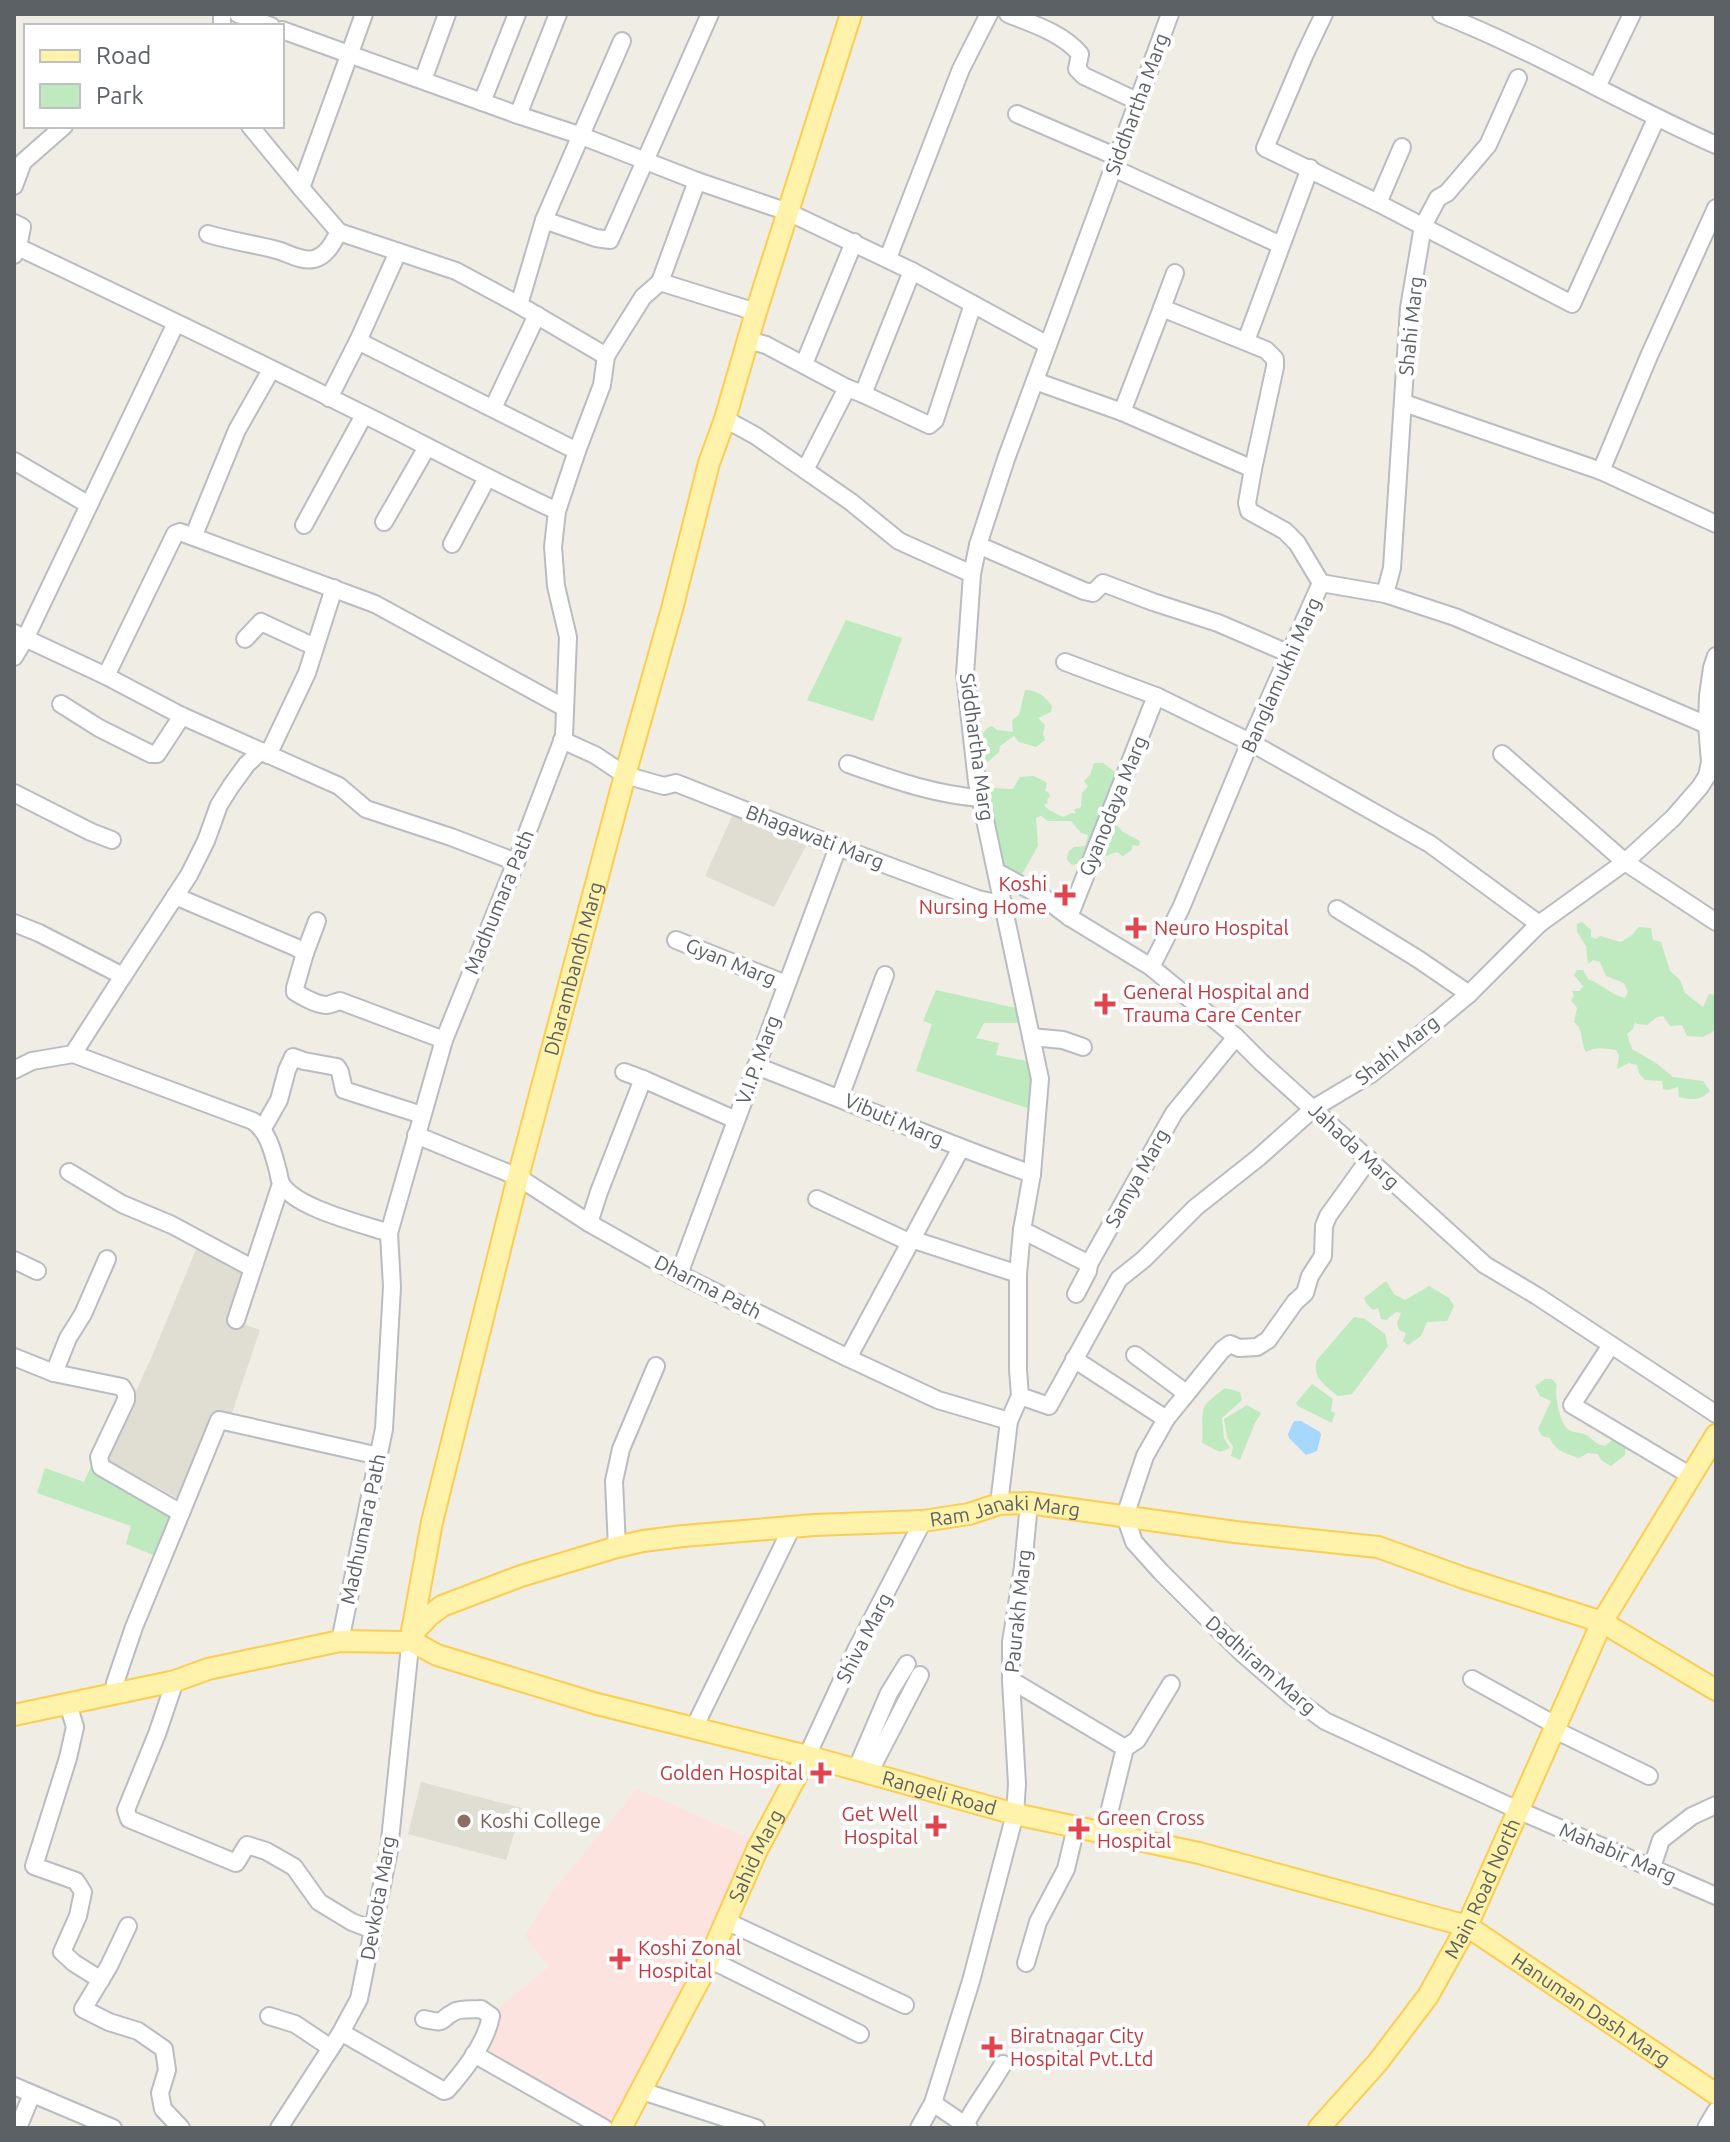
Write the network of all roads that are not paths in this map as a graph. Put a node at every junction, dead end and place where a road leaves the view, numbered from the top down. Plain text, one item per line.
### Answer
1 (238, 14) edge
2 (364, 14) edge
3 (447, 14) edge
4 (517, 14) edge
5 (558, 14) edge
6 (710, 14) edge
7 (851, 14) edge
8 (989, 14) edge
9 (1008, 14) edge
10 (1170, 14) edge
11 (1324, 14) edge
12 (1441, 14) edge
13 (1632, 14) edge
14 (1465, 18) edge
15 (266, 24) edge
16 (284, 31) edge
17 (622, 41) dead end
18 (350, 56) junction
19 (1518, 78) dead end
20 (423, 80) junction
21 (1597, 87) junction
22 (482, 102) junction
23 (1139, 102) junction
24 (1017, 114) dead end
25 (518, 115) junction
26 (1656, 119) junction
27 (62, 128) edge
28 (252, 128) edge
29 (579, 135) junction
30 (1716, 145) edge
31 (1402, 147) dead end
32 (645, 160) junction
33 (1115, 162) junction
34 (1310, 168) junction
35 (697, 181) junction
36 (14, 186) edge
37 (301, 188) junction
38 (1378, 203) junction
39 (1716, 208) edge
40 (788, 212) junction
41 (544, 220) junction
42 (14, 223) edge
43 (1423, 226) junction
44 (339, 232) junction
45 (208, 234) dead end
46 (854, 242) junction
47 (1281, 245) junction
48 (16, 251) edge
49 (398, 252) junction
50 (888, 258) junction
51 (912, 271) junction
52 (1175, 273) dead end
53 (660, 282) junction
54 (973, 304) junction
55 (519, 305) junction
56 (1162, 308) junction
57 (756, 312) junction
58 (537, 315) junction
59 (176, 323) junction
60 (748, 340) junction
61 (358, 341) junction
62 (1246, 341) junction
63 (1048, 345) junction
64 (606, 356) junction
65 (804, 364) junction
66 (271, 370) junction
67 (1035, 381) junction
68 (855, 391) junction
69 (329, 398) junction
70 (1404, 403) junction
71 (493, 408) junction
72 (1122, 412) junction
73 (364, 415) junction
74 (725, 419) junction
75 (427, 447) junction
76 (577, 451) junction
77 (14, 461) edge
78 (1253, 469) junction
79 (805, 470) junction
80 (1601, 471) junction
81 (487, 478) junction
82 (89, 505) junction
83 (557, 511) junction
84 (384, 522) dead end
85 (1716, 524) edge
86 (304, 525) dead end
87 (194, 535) junction
88 (452, 544) dead end
89 (978, 545) junction
90 (972, 574) junction
91 (1321, 583) junction
92 (334, 588) junction
93 (1385, 594) junction
94 (20, 636) edge
95 (245, 639) dead end
96 (315, 647) junction
97 (1290, 654) junction
98 (1716, 656) edge
99 (14, 657) edge
100 (1065, 662) dead end
101 (106, 676) junction
102 (1156, 696) junction
103 (61, 704) dead end
104 (565, 708) junction
105 (182, 716) junction
106 (1707, 725) junction
107 (562, 740) junction
108 (1250, 742) junction
109 (265, 753) junction
110 (1502, 754) dead end
111 (848, 764) dead end
112 (625, 775) junction
113 (14, 793) edge
114 (981, 798) junction
115 (112, 840) dead end
116 (838, 847) junction
117 (516, 862) junction
118 (1625, 862) junction
119 (997, 872) junction
120 (175, 896) junction
121 (1005, 905) junction
122 (1337, 909) dead end
123 (1069, 917) junction
124 (317, 921) dead end
125 (1716, 922) edge
126 (14, 923) edge
127 (1539, 924) junction
128 (676, 940) dead end
129 (305, 953) junction
130 (1151, 967) junction
131 (885, 975) dead end
132 (123, 976) junction
133 (786, 984) junction
134 (1469, 994) junction
135 (1031, 1037) junction
136 (1236, 1037) junction
137 (444, 1040) junction
138 (1083, 1047) dead end
139 (73, 1054) junction
140 (756, 1066) junction
141 (14, 1070) edge
142 (624, 1072) dead end
143 (643, 1079) junction
144 (840, 1097) junction
145 (1314, 1108) junction
146 (422, 1115) junction
147 (736, 1120) junction
148 (263, 1128) junction
149 (416, 1135) junction
150 (961, 1148) junction
151 (1369, 1159) junction
152 (69, 1172) dead end
153 (1032, 1174) junction
154 (518, 1177) junction
155 (281, 1184) junction
156 (817, 1199) dead end
157 (589, 1223) junction
158 (1022, 1230) junction
159 (389, 1233) junction
160 (910, 1241) junction
161 (107, 1259) dead end
162 (14, 1260) edge
163 (1089, 1264) junction
164 (252, 1268) junction
165 (37, 1271) dead end
166 (679, 1274) junction
167 (1018, 1274) junction
168 (1076, 1294) dead end
169 (236, 1320) dead end
170 (1611, 1345) junction
171 (1135, 1355) dead end
172 (14, 1357) edge
173 (848, 1358) junction
174 (1074, 1359) junction
175 (656, 1366) dead end
176 (54, 1373) junction
177 (1186, 1393) junction
178 (1020, 1396) junction
179 (1716, 1414) edge
180 (1166, 1419) junction
181 (1009, 1421) junction
182 (1716, 1435) edge
183 (379, 1456) junction
184 (1691, 1476) junction
185 (1029, 1503) junction
186 (999, 1504) junction
187 (181, 1513) junction
188 (1125, 1516) junction
189 (923, 1521) junction
190 (792, 1527) junction
191 (617, 1547) junction
192 (1602, 1622) junction
193 (411, 1639) junction
194 (340, 1641) junction
195 (1472, 1679) dead end
196 (1011, 1680) junction
197 (175, 1681) junction
198 (1171, 1684) dead end
199 (892, 1689) junction
200 (1716, 1690) edge
201 (114, 1694) junction
202 (908, 1697) junction
203 (68, 1704) junction
204 (14, 1715) edge
205 (694, 1728) junction
206 (1556, 1728) junction
207 (1125, 1748) junction
208 (807, 1756) junction
209 (862, 1772) junction
210 (1649, 1776) dead end
211 (1716, 1805) edge
212 (1520, 1811) junction
213 (1015, 1814) junction
214 (1076, 1827) junction
215 (1104, 1833) junction
216 (1652, 1867) junction
217 (1716, 1896) edge
218 (726, 1921) junction
219 (128, 1926) dead end
220 (1467, 1926) junction
221 (373, 1930) junction
222 (709, 1959) junction
223 (1026, 1963) dead end
224 (101, 1980) junction
225 (905, 2005) dead end
226 (269, 2016) dead end
227 (424, 2019) dead end
228 (860, 2034) dead end
229 (336, 2041) junction
230 (474, 2054) junction
231 (1003, 2064) dead end
232 (14, 2086) edge
233 (642, 2091) junction
234 (32, 2094) junction
235 (1716, 2094) edge
236 (933, 2103) junction
237 (1716, 2111) edge
238 (967, 2126) edge
239 (18, 2128) edge
240 (113, 2128) edge
241 (181, 2128) edge
242 (279, 2128) edge
243 (604, 2128) edge
244 (621, 2128) edge
245 (756, 2128) edge
246 (919, 2128) edge
247 (1319, 2128) edge
248 (1706, 2128) edge

1 - 15 street
2 - 18 street
3 - 20 street
4 - 22 street
5 - 25 street
6 - 32 street
7 - 40 main road, Dharambandh Marg
8 - 50 street
9 - 23 street
10 - 23 street, Siddhartha Marg
11 - 34 street
12 - 14 street
13 - 21 street
14 - 21 street
16 - 18 street
17 - 29 street
18 - 20 street
18 - 37 street
19 - 43 street
20 - 22 street
21 - 26 street
22 - 25 street
23 - 33 street, Siddhartha Marg
24 - 33 street
25 - 29 street
26 - 30 street
26 - 43 street
27 - 36 street
28 - 37 street
29 - 32 street
29 - 41 street
31 - 38 street
32 - 35 street
32 - 41 street
33 - 47 street
33 - 63 street, Siddhartha Marg
34 - 38 street
34 - 47 street
35 - 40 street
35 - 53 street
37 - 44 street
38 - 43 street
39 - 80 street
40 - 46 street
40 - 57 main road, Dharambandh Marg
41 - 55 street
42 - 48 street
43 - 70 street, Shahi Marg
44 - 45 street
44 - 49 street
46 - 50 street
46 - 65 street
47 - 62 street
48 - 59 street
49 - 55 street
49 - 61 street
50 - 51 street
51 - 54 street
51 - 68 street
52 - 56 street
53 - 57 street
53 - 64 street, Madhumara Path
54 - 63 street
54 - 68 street
55 - 58 street
56 - 62 street
56 - 72 street
57 - 60 main road, Dharambandh Marg
58 - 64 street
58 - 71 street
59 - 66 street
59 - 82 street
60 - 65 street
60 - 74 main road, Dharambandh Marg
61 - 69 street
61 - 71 street
62 - 78 street
63 - 67 street, Siddhartha Marg
64 - 76 street, Madhumara Path
65 - 68 street
66 - 69 street
66 - 87 street
67 - 72 street
67 - 89 street, Siddhartha Marg
68 - 79 street
69 - 73 street
70 - 80 street, Shahi Marg
70 - 93 street
71 - 76 street
72 - 78 street
73 - 75 street
73 - 86 street
74 - 79 street
74 - 112 main road, Dharambandh Marg
75 - 81 street
75 - 84 street
76 - 83 street, Madhumara Path
77 - 82 street
78 - 91 street
79 - 90 street
80 - 85 street, Shahi Marg
81 - 83 street
81 - 88 street
82 - 94 street
83 - 104 street, Madhumara Path
87 - 92 street
87 - 101 street
89 - 90 street, Siddhartha Marg
89 - 97 street
90 - 114 street, Siddhartha Marg
91 - 93 street, Banglamukhi Marg
91 - 97 street, Banglamukhi Marg
92 - 96 street
92 - 104 street
93 - 106 street, Banglamukhi Marg
94 - 99 street
94 - 101 street
95 - 96 street
96 - 109 street
97 - 108 street, Banglamukhi Marg
98 - 106 street, Shahi Marg
100 - 102 street
101 - 105 street
102 - 108 street
102 - 123 street, Gyanodaya Marg
103 - 105 street
104 - 107 street, Madhumara Path
105 - 109 street
106 - 118 street, Shahi Marg
107 - 112 street, Bhagawati Marg
107 - 117 street, Madhumara Path
108 - 127 street
108 - 130 street, Banglamukhi Marg
109 - 117 street
109 - 120 street
110 - 118 street
111 - 114 street
112 - 116 street, Bhagawati Marg
112 - 154 main road, Dharambandh Marg
113 - 115 street
114 - 119 street, Siddhartha Marg
116 - 121 street, Bhagawati Marg
116 - 133 street, V.I.P. Marg
117 - 137 street, Madhumara Path
118 - 125 street
118 - 127 street, Shahi Marg
119 - 121 street, Siddhartha Marg
119 - 123 street, Jahada Marg
120 - 129 street
120 - 132 street
121 - 135 street, Siddhartha Marg
122 - 134 street
123 - 130 street, Jahada Marg
124 - 129 street
126 - 132 street
127 - 134 street, Shahi Marg
128 - 133 street, Gyan Marg
129 - 137 street
130 - 136 street, Jahada Marg
131 - 144 street
132 - 139 street
133 - 140 street, V.I.P. Marg
134 - 145 street, Shahi Marg
135 - 138 street
135 - 153 street, Siddhartha Marg
136 - 145 street, Jahada Marg
136 - 163 street, Samya Marg
137 - 146 street, Madhumara Path
139 - 141 street
139 - 148 street
140 - 144 street, Vibuti Marg
140 - 147 street, V.I.P. Marg
142 - 143 street
143 - 147 street
143 - 157 street
144 - 150 street, Vibuti Marg
145 - 151 street, Jahada Marg
145 - 174 street, Shahi Marg
146 - 148 street
146 - 149 street, Madhumara Path
147 - 166 street, V.I.P. Marg
148 - 155 street
149 - 154 street, Dharma Path
149 - 159 street, Madhumara Path
150 - 153 street, Vibuti Marg
150 - 160 street
151 - 170 street, Jahada Marg
151 - 177 street
152 - 164 street
153 - 158 street, Siddhartha Marg
154 - 157 street, Dharma Path
154 - 193 main road, Dharambandh Marg
155 - 159 street
155 - 164 street
156 - 160 street
157 - 166 street, Dharma Path
158 - 163 street
158 - 167 street, Siddhartha Marg
159 - 183 street, Madhumara Path
160 - 167 street
160 - 173 street
161 - 176 street
162 - 165 street
163 - 168 street, Samya Marg
164 - 169 street
166 - 173 street, Dharma Path
167 - 178 street, Siddhartha Marg
170 - 179 street, Jahada Marg
170 - 184 street
171 - 177 street
172 - 176 street
173 - 181 street, Dharma Path
174 - 178 street, Shahi Marg
174 - 180 street
175 - 191 street
176 - 187 street
177 - 180 street
178 - 181 street, Siddhartha Marg
180 - 188 street
181 - 186 street, Siddhartha Marg
182 - 184 main road, Main Road North
183 - 187 street
183 - 194 street, Madhumara Path
184 - 192 main road, Main Road North
185 - 186 main road, Ram Janaki Marg
185 - 188 main road, Ram Janaki Marg
185 - 196 street, Paurakh Marg
186 - 189 main road, Ram Janaki Marg
187 - 201 street
188 - 192 main road, Ram Janaki Marg
188 - 212 street, Dadhiram Marg
189 - 190 main road, Ram Janaki Marg
189 - 208 street, Shiva Marg
190 - 191 main road, Ram Janaki Marg
190 - 205 street
191 - 193 main road, Ram Janaki Marg
192 - 200 main road, Ram Janaki Marg
192 - 206 main road, Main Road North
193 - 194 main road
193 - 205 main road, Rangeli Road
193 - 221 street, Devkota Marg
194 - 197 main road
195 - 206 street
196 - 207 street
196 - 213 street, Paurakh Marg
197 - 201 main road
197 - 221 street
198 - 207 street
199 - 202 street
199 - 202 street
199 - 209 street
201 - 203 main road
202 - 209 street
203 - 204 main road
203 - 224 street
205 - 208 main road, Rangeli Road
206 - 210 street
206 - 212 main road, Main Road North
207 - 215 street
208 - 209 main road, Rangeli Road
208 - 218 main road, Sahid Marg
209 - 213 main road, Rangeli Road
211 - 216 street
212 - 216 street, Mahabir Marg
212 - 220 main road, Main Road North
213 - 214 main road, Rangeli Road
213 - 236 street, Paurakh Marg
214 - 215 main road, Rangeli Road
214 - 223 street
215 - 220 main road, Rangeli Road
216 - 217 street, Mahabir Marg
218 - 222 main road, Sahid Marg
218 - 225 street
219 - 224 street
220 - 235 main road, Hanuman Dash Marg
220 - 247 main road, Main Road North
221 - 229 street, Devkota Marg
222 - 228 street
222 - 233 main road, Sahid Marg
224 - 241 street
226 - 229 street
227 - 230 street
229 - 230 street
229 - 242 street, Devkota Marg
230 - 243 street
231 - 238 street
232 - 234 street
233 - 244 main road, Sahid Marg
233 - 245 street
234 - 239 street
234 - 240 street
236 - 238 street
236 - 246 street, Paurakh Marg
237 - 248 street

